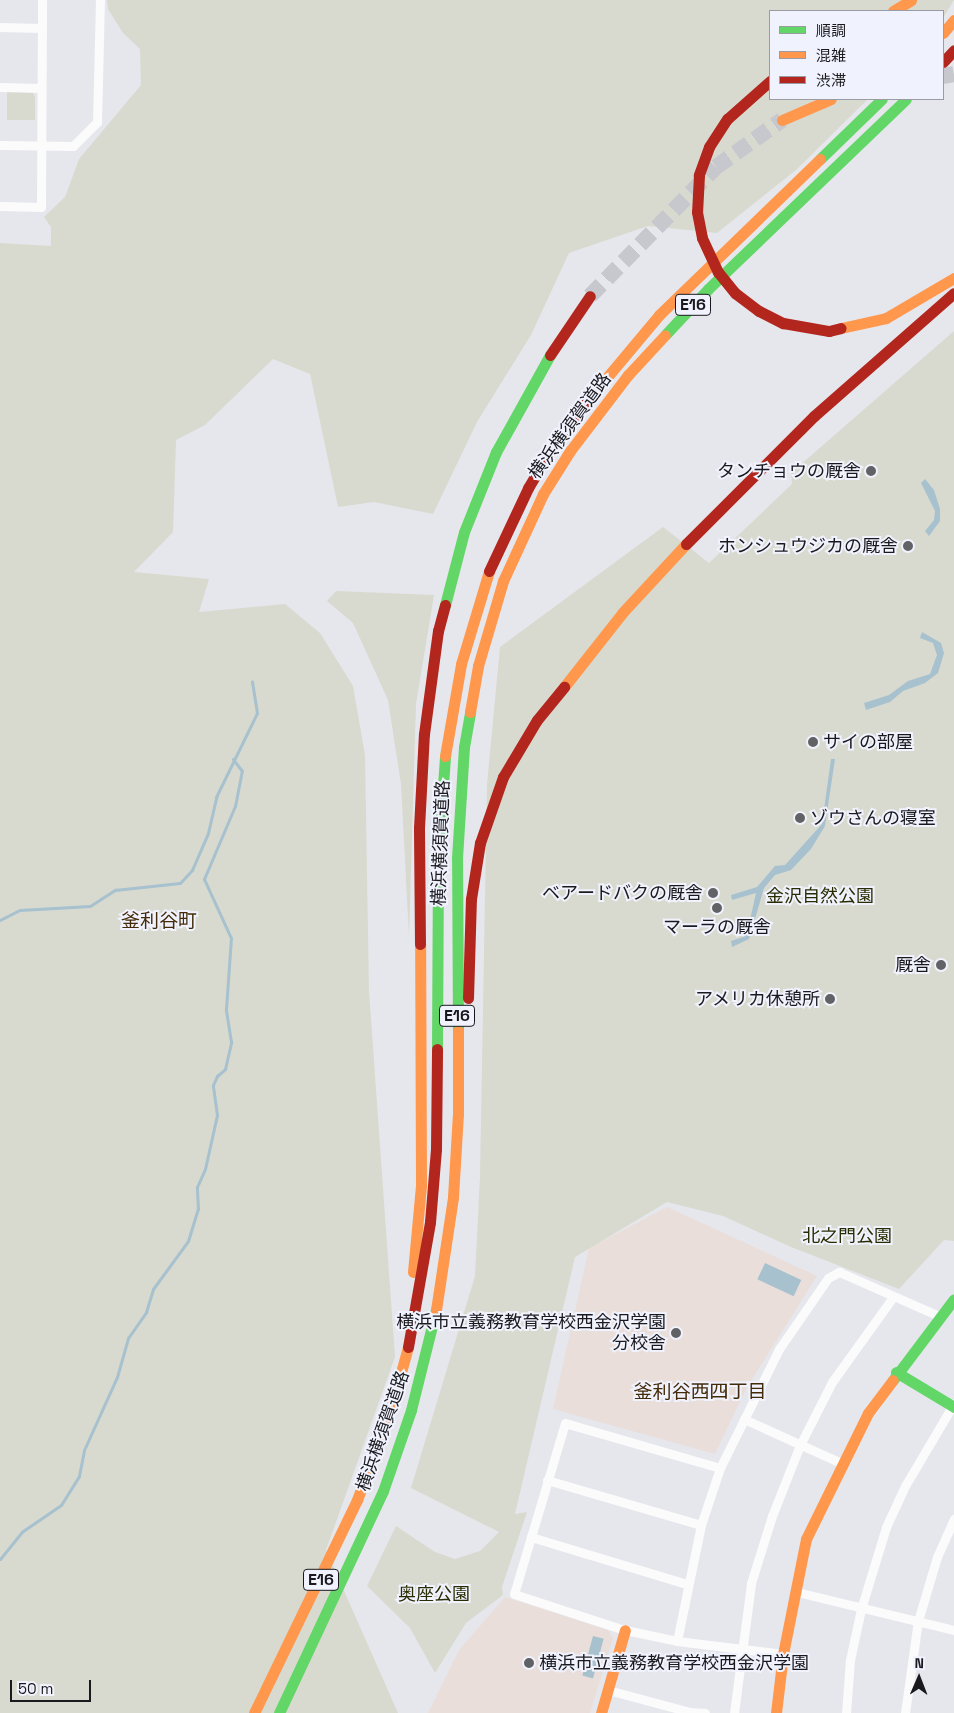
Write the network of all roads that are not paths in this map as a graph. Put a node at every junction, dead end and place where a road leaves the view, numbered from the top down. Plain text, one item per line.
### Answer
1 (42, 0) edge
2 (100, 0) edge
3 (912, 0) edge
4 (895, 10) edge
5 (954, 20) edge
6 (0, 28) edge
7 (42, 28) junction
8 (944, 32) edge
9 (954, 50) edge
10 (944, 61) edge
11 (769, 82) edge
12 (0, 87) edge
13 (41, 88) junction
14 (829, 100) edge
15 (881, 100) edge
16 (905, 100) edge
17 (782, 120) tunnel mouth
18 (0, 146) edge
19 (40, 146) junction
20 (0, 206) edge
21 (954, 278) edge
22 (954, 293) edge
23 (590, 296) tunnel mouth
24 (442, 1286) junction
25 (893, 1296) junction
26 (954, 1299) edge
27 (939, 1316) junction
28 (896, 1372) junction
29 (401, 1374) junction
30 (953, 1405) edge
31 (744, 1419) junction
32 (800, 1445) junction
33 (841, 1463) junction
34 (720, 1468) junction
35 (547, 1480) junction
36 (954, 1519) edge
37 (701, 1525) junction
38 (531, 1537) junction
39 (687, 1584) junction
40 (797, 1592) junction
41 (861, 1609) junction
42 (918, 1621) junction
43 (625, 1630) junction
44 (954, 1630) edge
45 (676, 1641) junction
46 (740, 1650) junction
47 (783, 1654) junction
48 (608, 1690) junction
49 (254, 1713) edge
50 (279, 1713) edge
51 (601, 1713) edge
52 (705, 1713) edge
53 (734, 1713) edge
54 (776, 1713) edge
55 (846, 1713) edge
56 (905, 1713) edge

1 - 7 street
2 - 19 street
3 - 4 main road
5 - 8 main road
6 - 7 street
7 - 13 street
9 - 10 main road
11 - 21 main road, E16
12 - 13 street
13 - 19 street
14 - 17 main road
15 - 29 main road, 横浜横須賀道路 / E16
16 - 24 main road, 横浜横須賀道路 / E16
18 - 19 street
19 - 20 street
22 - 24 main road, E16
23 - 29 main road, E16
24 - 50 main road, 横浜横須賀道路 / E16
25 - 27 street
25 - 31 street
25 - 32 street
26 - 27 main road
27 - 28 main road
28 - 30 main road
28 - 33 main road
29 - 49 main road, 横浜横須賀道路 / E16
30 - 41 street
31 - 32 street
31 - 34 street
32 - 33 street
32 - 46 street
33 - 40 main road
34 - 35 street
34 - 37 street
35 - 37 street
35 - 38 street
36 - 42 street
37 - 39 street
38 - 39 street
38 - 43 street
39 - 45 street
40 - 41 street
40 - 47 main road
41 - 42 street
41 - 55 street
42 - 44 street
42 - 56 street
43 - 45 street
43 - 48 main road
45 - 46 street
46 - 47 street
46 - 53 street
47 - 54 main road
48 - 51 main road
48 - 52 street

